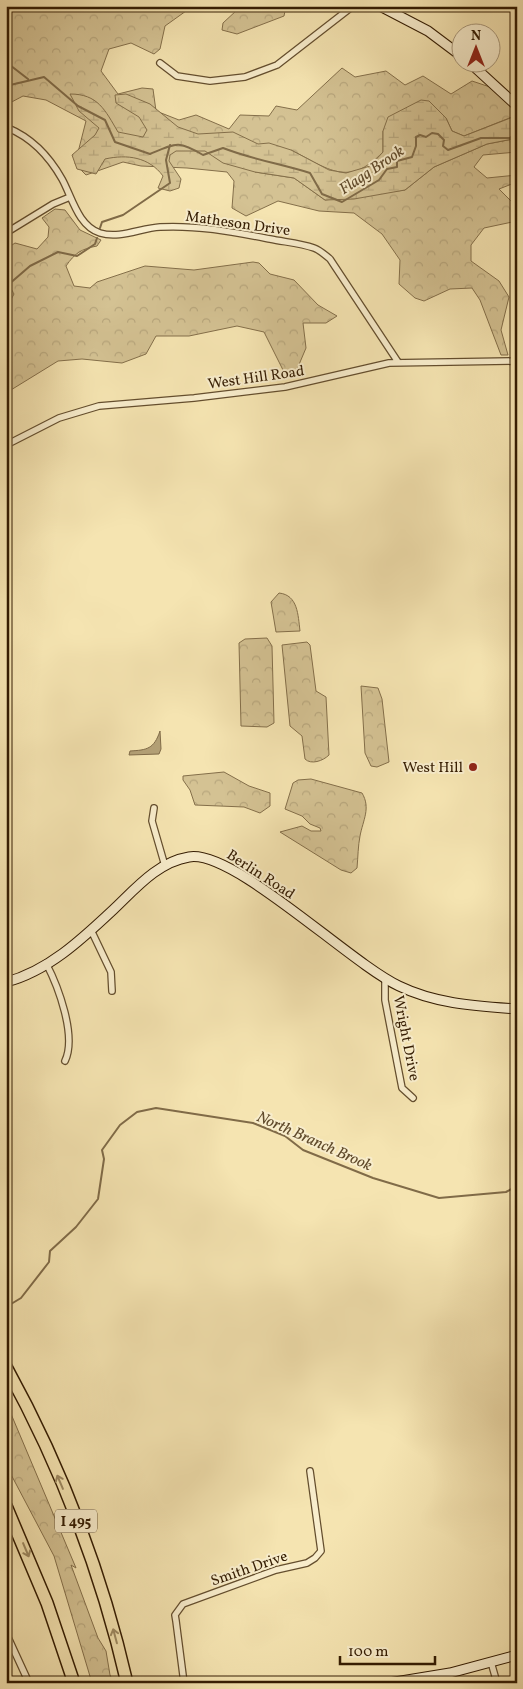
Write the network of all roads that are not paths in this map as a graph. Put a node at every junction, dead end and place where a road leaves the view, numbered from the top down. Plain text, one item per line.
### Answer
1 (353, 6) edge
2 (380, 6) edge
3 (450, 48) edge
4 (160, 63) dead end
5 (480, 72) edge
6 (517, 106) edge
7 (8, 128) dead end
8 (70, 197) junction
9 (9, 231) dead end
10 (517, 361) edge
11 (398, 362) junction
12 (6, 444) edge
13 (154, 808) dead end
14 (165, 866) junction
15 (91, 930) junction
16 (46, 963) junction
17 (385, 978) junction
18 (6, 982) edge
19 (112, 992) dead end
20 (517, 1009) edge
21 (65, 1061) dead end
22 (413, 1098) dead end
23 (6, 1367) edge
24 (310, 1471) dead end
25 (6, 1506) edge
26 (6, 1633) edge
27 (517, 1655) edge
28 (491, 1662) junction
29 (29, 1683) edge
30 (74, 1683) edge
31 (126, 1683) edge
32 (184, 1683) edge
33 (389, 1683) edge
34 (497, 1683) edge

1 - 4 street
2 - 3 street
5 - 6 street
7 - 8 street, Matheson Drive
8 - 9 street
8 - 11 street, Matheson Drive
10 - 11 street, West Hill Road
11 - 12 street, West Hill Road
13 - 14 street
14 - 15 street, Berlin Road
14 - 17 street, Berlin Road
15 - 16 street, Berlin Road
15 - 19 street
16 - 18 street, Berlin Road
16 - 21 street
17 - 20 street, Berlin Road
17 - 22 street, Wright Drive
31 -> 23 highway, I 495
24 - 32 street, Smith Drive
25 -> 30 highway
26 - 29 street
27 - 28 street
28 - 33 street
28 - 34 street

